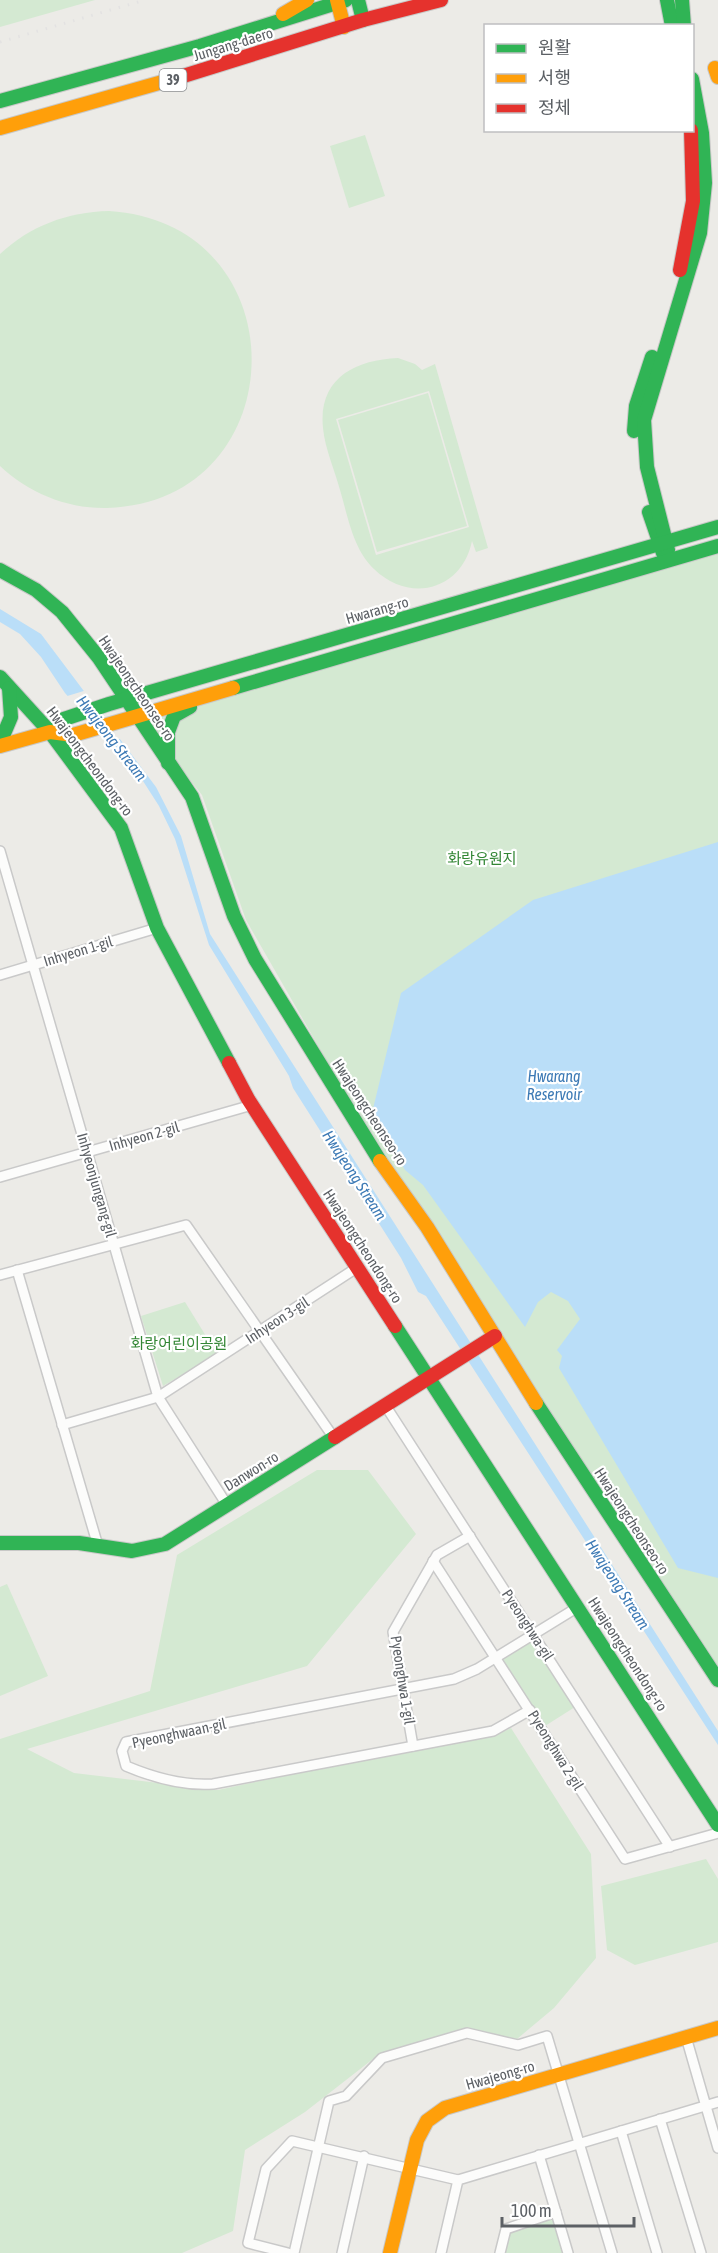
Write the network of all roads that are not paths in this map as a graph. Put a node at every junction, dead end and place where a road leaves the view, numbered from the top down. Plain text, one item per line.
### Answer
1 (306, 0) edge
2 (358, 0) edge
3 (441, 0) edge
4 (667, 0) edge
5 (682, 0) edge
6 (340, 1) edge
7 (363, 20) junction
8 (672, 24) edge
9 (684, 24) edge
10 (344, 27) junction
11 (257, 29) junction
12 (694, 85) edge
13 (0, 101) edge
14 (0, 129) edge
15 (691, 132) edge
16 (718, 527) edge
17 (663, 543) junction
18 (718, 546) edge
19 (668, 561) junction
20 (0, 570) edge
21 (4, 682) edge
22 (216, 694) junction
23 (125, 700) junction
24 (137, 717) junction
25 (50, 732) junction
26 (0, 745) edge
27 (168, 763) junction
28 (0, 851) edge
29 (157, 928) junction
30 (33, 965) junction
31 (0, 975) edge
32 (252, 1105) junction
33 (87, 1152) junction
34 (0, 1177) edge
35 (114, 1244) junction
36 (358, 1267) junction
37 (17, 1270) junction
38 (0, 1275) edge
39 (260, 1331) junction
40 (491, 1338) junction
41 (428, 1378) junction
42 (158, 1397) junction
43 (385, 1405) junction
44 (63, 1425) junction
45 (334, 1438) junction
46 (227, 1505) junction
47 (0, 1534) edge
48 (470, 1536) junction
49 (0, 1543) edge
50 (98, 1546) junction
51 (433, 1561) junction
52 (578, 1608) junction
53 (535, 1635) junction
54 (497, 1658) junction
55 (718, 1680) edge
56 (403, 1688) junction
57 (530, 1710) junction
58 (413, 1746) junction
59 (718, 1825) edge
60 (718, 1833) edge
61 (670, 1846) junction
62 (718, 2028) edge
63 (686, 2037) junction
64 (559, 2075) junction
65 (718, 2102) edge
66 (705, 2106) junction
67 (660, 2119) junction
68 (621, 2131) junction
69 (579, 2143) junction
70 (319, 2145) junction
71 (718, 2148) edge
72 (539, 2155) junction
73 (364, 2156) junction
74 (411, 2167) junction
75 (458, 2180) junction
76 (556, 2212) junction
77 (288, 2253) edge
78 (294, 2253) edge
79 (342, 2253) edge
80 (390, 2253) edge
81 (441, 2253) edge
82 (500, 2253) edge
83 (568, 2253) edge
84 (612, 2253) edge
85 (657, 2253) edge
86 (701, 2253) edge

1 - 11 street
2 - 7 street
3 - 7 street, Jungang-daero / 39
4 - 8 street
5 - 9 street
6 - 10 street
6 - 11 street, Jungang-daero / 39
7 - 10 street, Jungang-daero / 39
10 - 14 street, Jungang-daero / 39
11 - 13 street, Jungang-daero / 39
12 - 17 street
15 - 17 street
16 - 17 street, Hwarang-ro
17 - 19 street
17 - 23 street, Hwarang-ro
18 - 19 street
19 - 22 street
20 - 23 street, Hwajeongcheonseo-ro
21 - 25 street, Hwajeongcheondong-ro
21 - 26 street
22 - 24 street
22 - 27 street
23 - 24 street, Hwajeongcheonseo-ro
23 - 25 street, Hwarang-ro
24 - 25 street
24 - 27 street, Hwajeongcheonseo-ro
25 - 26 street
25 - 29 street, Hwajeongcheondong-ro
27 - 40 street, Hwajeongcheonseo-ro
28 - 30 street, Inhyeonjungang-gil
29 - 30 street, Inhyeon 1-gil
29 - 32 street, Hwajeongcheondong-ro
30 - 31 street, Inhyeon 1-gil
30 - 33 street, Inhyeonjungang-gil
32 - 33 street, Inhyeon 2-gil
32 - 36 street, Hwajeongcheondong-ro
33 - 34 street, Inhyeon 2-gil
33 - 35 street, Inhyeonjungang-gil
35 - 37 street
35 - 39 street
35 - 42 street, Inhyeonjungang-gil
36 - 39 street, Inhyeon 3-gil
36 - 41 street, Hwajeongcheondong-ro
37 - 38 street
37 - 44 street
39 - 42 street, Inhyeon 3-gil
39 - 45 street
40 - 41 street, Danwon-ro
40 - 55 street, Hwajeongcheonseo-ro
41 - 43 street, Danwon-ro
41 - 52 street, Hwajeongcheondong-ro
42 - 44 street, Inhyeon 3-gil
42 - 46 street, Inhyeonjungang-gil
43 - 45 street, Danwon-ro
43 - 48 street, Pyeonghwa-gil
44 - 50 street
45 - 46 street, Danwon-ro
46 - 50 street, Danwon-ro
47 - 49 street
48 - 51 street, Pyeonghwa 1-gil
48 - 53 street, Pyeonghwa-gil
49 - 50 street, Danwon-ro
51 - 54 street, Pyeonghwa 2-gil
51 - 56 street, Pyeonghwa 1-gil
52 - 53 street, Pyeonghwaan-gil
52 - 59 street, Hwajeongcheondong-ro
53 - 54 street, Pyeonghwaan-gil
53 - 61 street, Pyeonghwa-gil
54 - 56 street, Pyeonghwaan-gil
54 - 57 street, Pyeonghwa 2-gil
56 - 58 street, Pyeonghwa 1-gil
56 - 58 street, Pyeonghwaan-gil
57 - 58 street, Pyeonghwaan-gil
57 - 61 street, Pyeonghwa 2-gil
60 - 61 street, Pyeonghwa 2-gil
62 - 63 street, Hwajeong-ro
63 - 64 street, Hwajeong-ro
63 - 66 street
64 - 69 street
64 - 70 street
64 - 74 street, Hwajeong-ro
65 - 66 street
66 - 67 street
66 - 71 street
67 - 68 street
67 - 86 street
68 - 69 street
68 - 85 street
69 - 72 street
69 - 84 street
70 - 73 street
70 - 77 street
70 - 78 street
72 - 75 street
72 - 76 street
73 - 74 street
73 - 79 street
74 - 75 street
74 - 80 street, Hwajeong-ro
75 - 81 street
76 - 82 street
76 - 83 street

